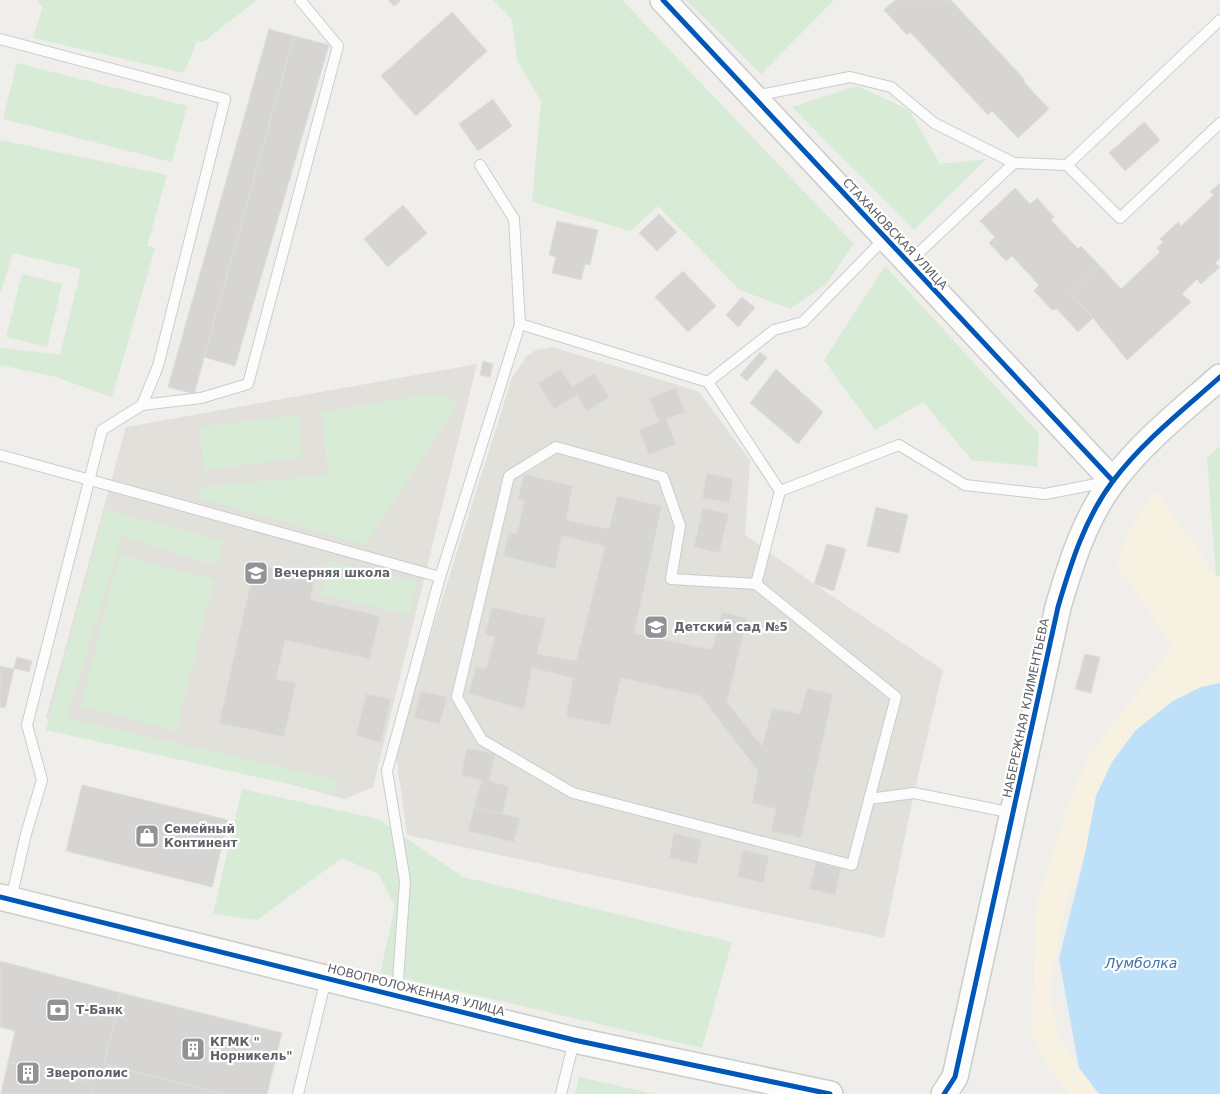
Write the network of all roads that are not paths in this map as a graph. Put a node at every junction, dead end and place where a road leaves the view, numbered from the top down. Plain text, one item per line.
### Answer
1 (300, 0) edge
2 (663, 0) edge
3 (1220, 20) edge
4 (0, 38) edge
5 (752, 96) junction
6 (1220, 123) edge
7 (1014, 163) junction
8 (480, 165) dead end
9 (1067, 165) junction
10 (885, 238) junction
11 (908, 263) junction
12 (520, 324) junction
13 (1220, 377) edge
14 (708, 382) junction
15 (142, 405) junction
16 (0, 455) edge
17 (90, 479) junction
18 (1113, 481) junction
19 (780, 491) junction
20 (440, 577) junction
21 (756, 584) junction
22 (869, 799) junction
23 (1014, 813) junction
24 (6, 898) edge
25 (326, 978) junction
26 (397, 996) junction
27 (574, 1040) junction
28 (771, 1088) edge
29 (950, 1088) edge
30 (298, 1094) edge
31 (561, 1094) edge
32 (830, 1094) edge

1 - 15 lane
2 - 5 street, СТАХАНОВСКАЯ УЛИЦА
3 - 9 lane
4 - 15 lane
5 - 7 lane
5 - 10 street, СТАХАНОВСКАЯ УЛИЦА
6 - 9 lane
7 - 9 lane
7 - 11 lane
8 - 12 lane
10 - 11 street, СТАХАНОВСКАЯ УЛИЦА
10 - 14 lane
11 - 18 street, СТАХАНОВСКАЯ УЛИЦА
12 - 14 lane
12 - 20 lane
13 - 18 street, НАБЕРЕЖНАЯ КЛИМЕНТЬЕВА
14 - 19 lane
15 - 17 lane
16 - 17 lane
17 - 20 lane
17 - 24 lane
18 - 19 lane
18 - 23 street, НАБЕРЕЖНАЯ КЛИМЕНТЬЕВА
19 - 21 lane
20 - 26 lane
21 - 22 lane
21 - 22 lane
22 - 23 lane
23 - 29 street, НАБЕРЕЖНАЯ КЛИМЕНТЬЕВА
24 - 25 street, НОВОПРОЛОЖЕННАЯ УЛИЦА
25 - 26 street, НОВОПРОЛОЖЕННАЯ УЛИЦА
25 - 30 lane
26 - 27 street, НОВОПРОЛОЖЕННАЯ УЛИЦА
27 - 28 street, НОВОПРОЛОЖЕННАЯ УЛИЦА
27 - 31 lane
28 - 32 street, НОВОПРОЛОЖЕННАЯ УЛИЦА

